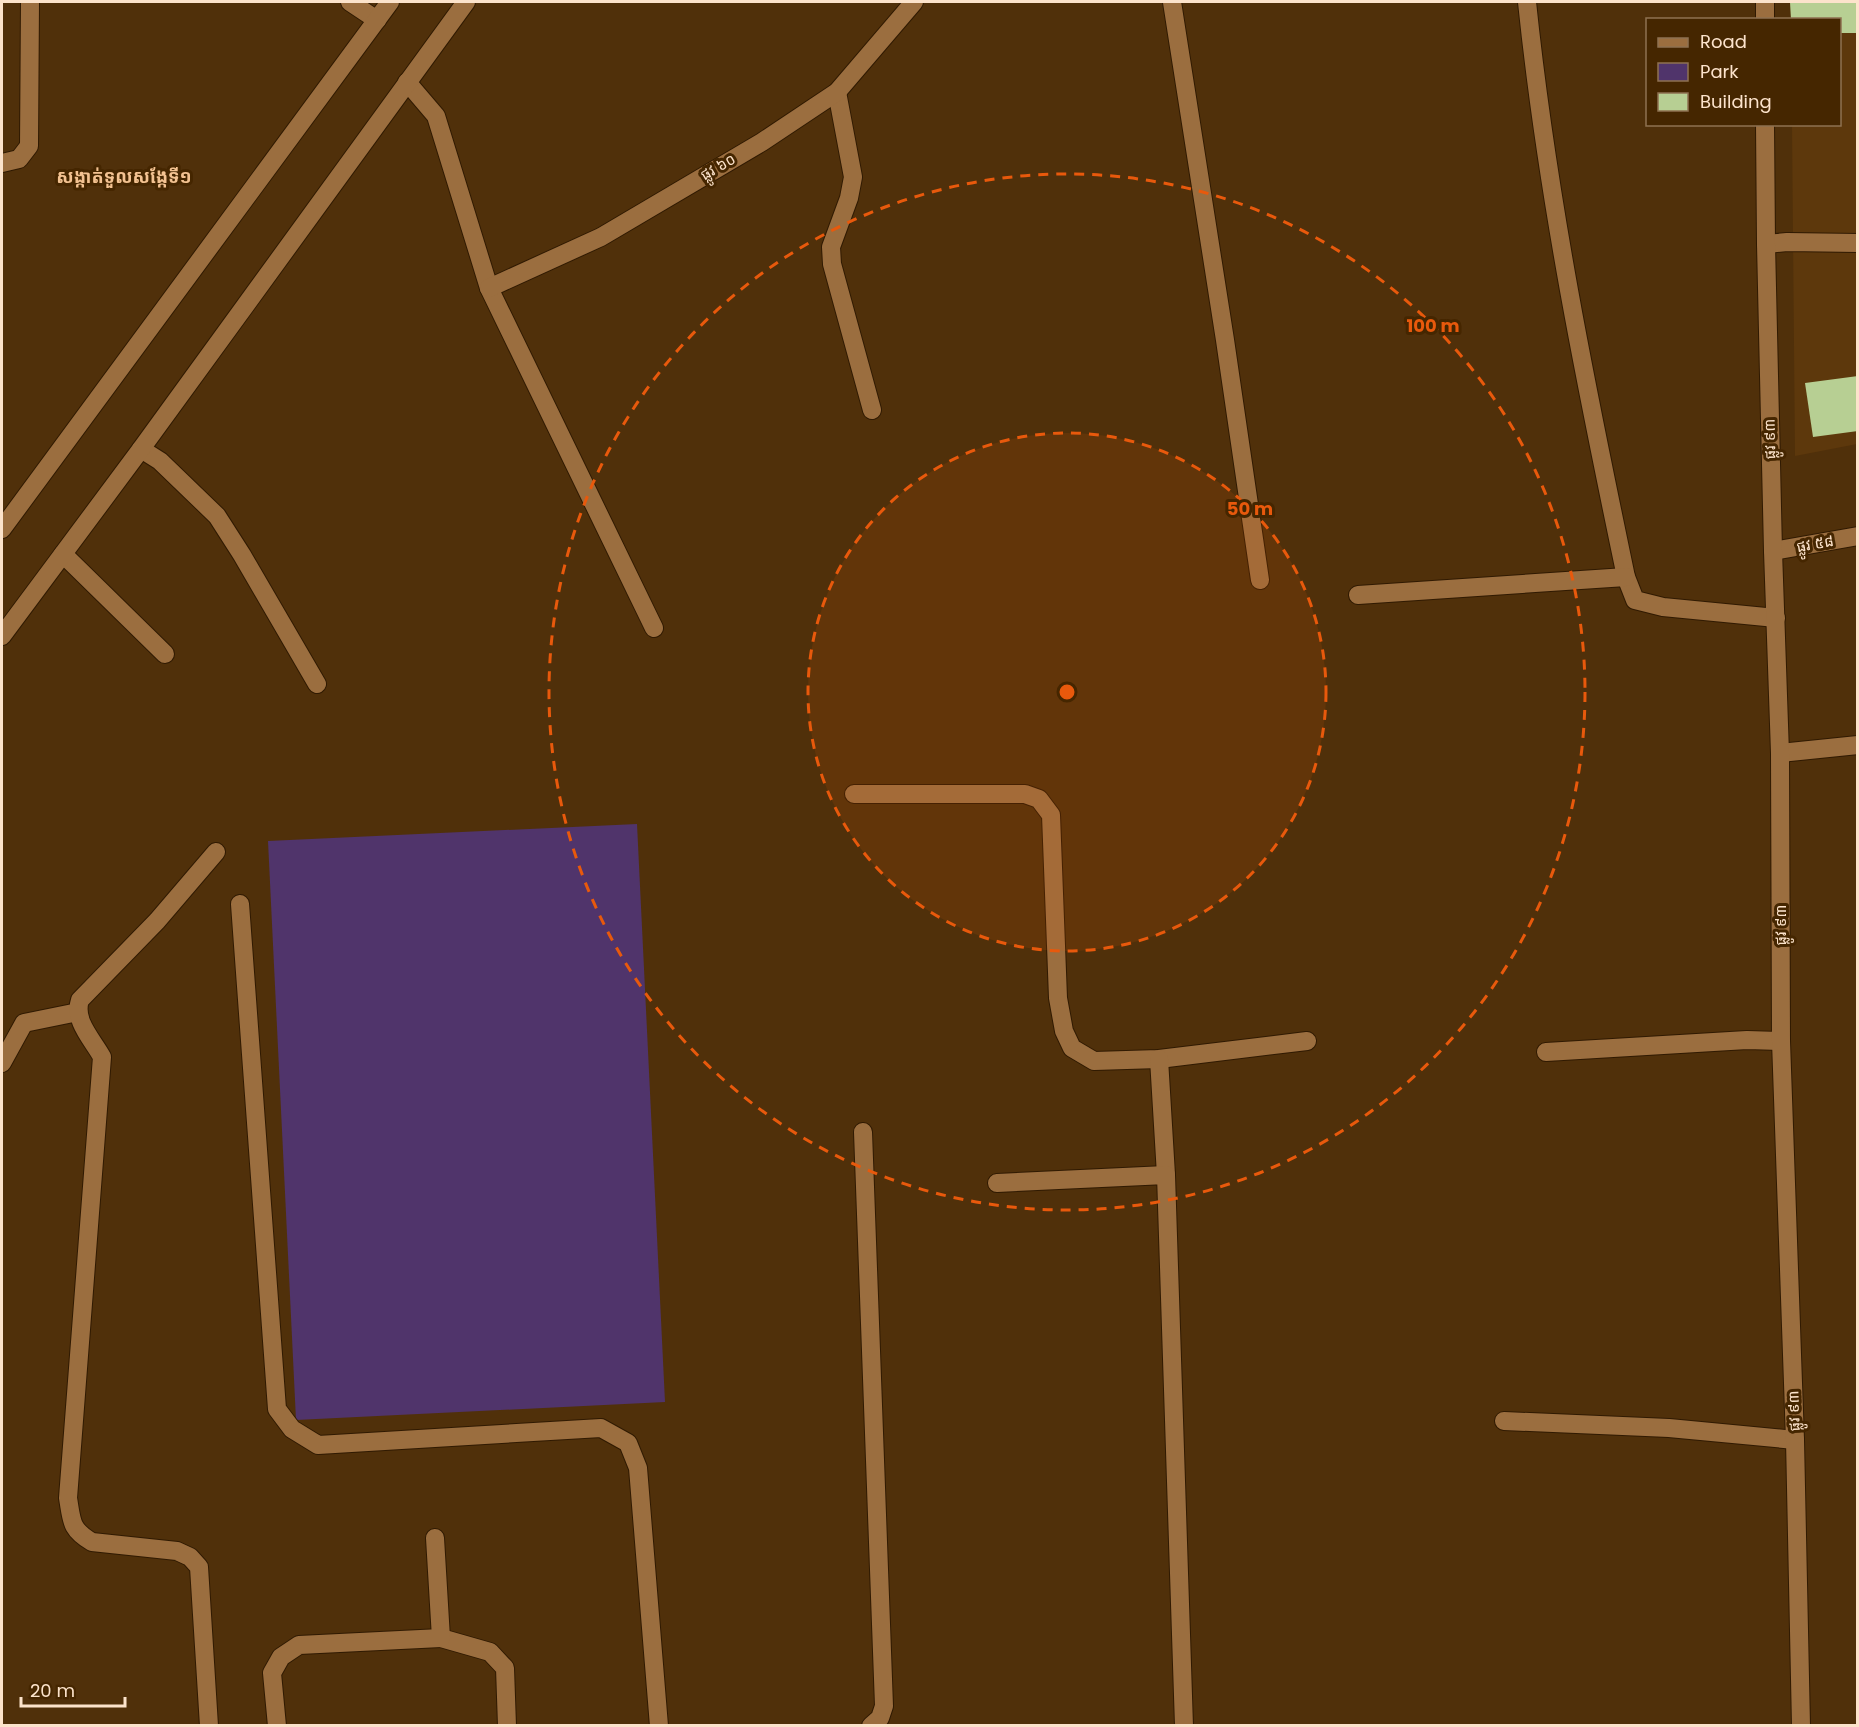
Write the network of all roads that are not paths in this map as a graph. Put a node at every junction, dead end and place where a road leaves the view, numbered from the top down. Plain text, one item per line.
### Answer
1 (30, 2) edge
2 (350, 2) edge
3 (390, 2) edge
4 (466, 2) edge
5 (914, 2) edge
6 (1172, 2) edge
7 (1527, 2) edge
8 (1765, 2) edge
9 (1765, 18) edge
10 (376, 20) junction
11 (406, 82) junction
12 (837, 92) junction
13 (1766, 126) edge
14 (2, 163) edge
15 (1857, 243) edge
16 (1766, 244) junction
17 (489, 288) junction
18 (872, 410) dead end
19 (141, 449) junction
20 (2, 530) edge
21 (1857, 536) edge
22 (1773, 551) junction
23 (63, 554) junction
24 (1626, 577) junction
25 (1260, 580) dead end
26 (1358, 595) dead end
27 (1776, 618) junction
28 (654, 628) dead end
29 (2, 636) edge
30 (165, 654) dead end
31 (317, 684) dead end
32 (1857, 745) edge
33 (1780, 753) junction
34 (854, 794) dead end
35 (216, 852) dead end
36 (240, 904) dead end
37 (78, 1012) junction
38 (1307, 1041) dead end
39 (1781, 1041) junction
40 (1546, 1052) dead end
41 (1159, 1059) junction
42 (2, 1063) edge
43 (863, 1132) dead end
44 (1166, 1174) junction
45 (997, 1183) dead end
46 (1504, 1421) dead end
47 (1795, 1440) junction
48 (435, 1538) dead end
49 (441, 1638) junction
50 (209, 1725) edge
51 (277, 1725) edge
52 (507, 1725) edge
53 (659, 1725) edge
54 (872, 1725) edge
55 (1184, 1725) edge
56 (1801, 1725) edge

1 - 14 street
2 - 10 street
3 - 10 street
4 - 11 street
5 - 12 street, ផ្លូវ ៦០
6 - 25 street
7 - 24 street
8 - 9 street
10 - 20 street
11 - 17 street
11 - 19 street
12 - 17 street, ផ្លូវ ៦០
12 - 18 street
13 - 16 street, ផ្លូវ ៩៣
15 - 16 street
16 - 22 street, ផ្លូវ ៩៣
17 - 28 street
19 - 23 street
19 - 31 street
21 - 22 street, ផ្លូវ ៥៨
22 - 27 street, ផ្លូវ ៩៣
23 - 29 street
23 - 30 street
24 - 26 street
24 - 27 street
27 - 33 street, ផ្លូវ ៩៣
32 - 33 street
33 - 39 street, ផ្លូវ ៩៣
34 - 41 street
35 - 37 street
36 - 53 street
37 - 42 street
37 - 50 street
38 - 41 street
39 - 40 street
39 - 47 street, ផ្លូវ ៩៣
41 - 44 street
43 - 54 street
44 - 45 street
44 - 55 street
46 - 47 street
47 - 56 street, ផ្លូវ ៩៣
48 - 49 street
49 - 51 street
49 - 52 street

